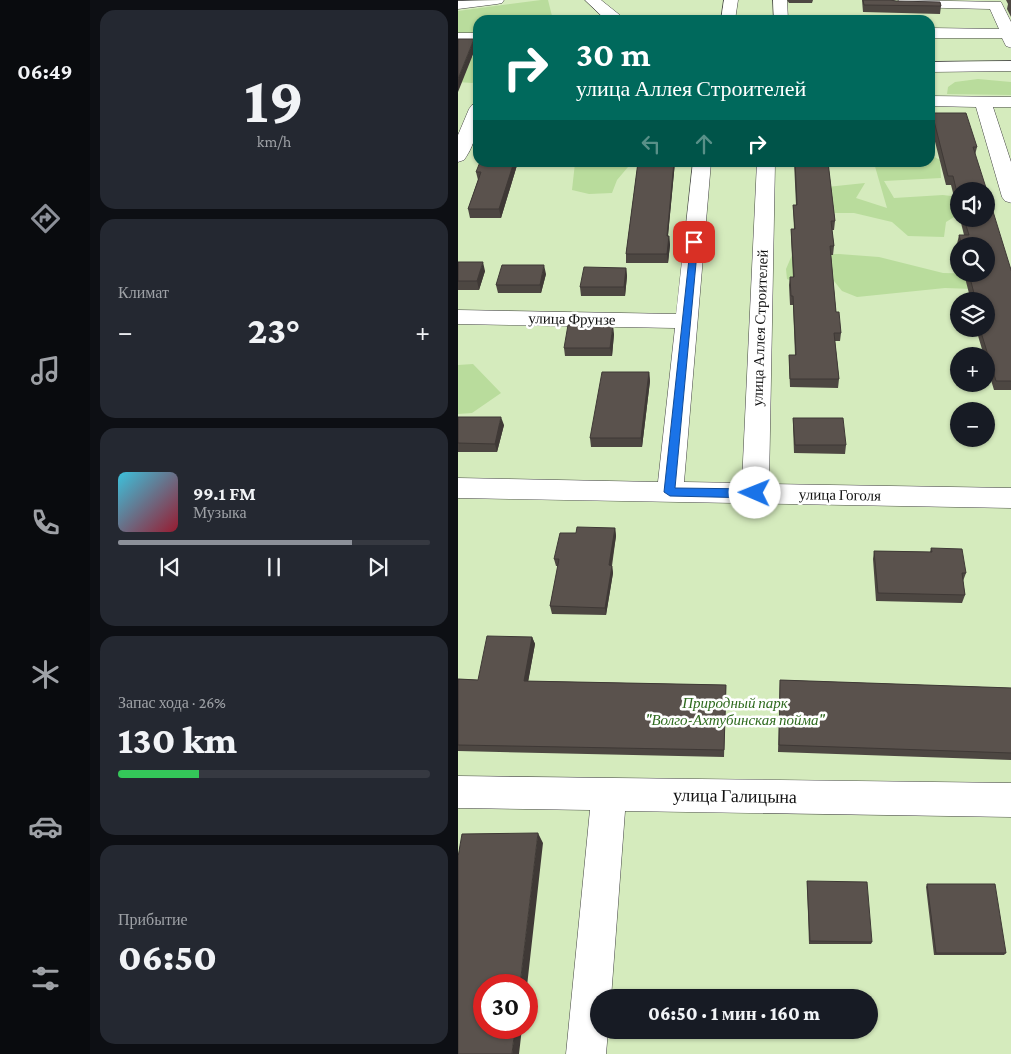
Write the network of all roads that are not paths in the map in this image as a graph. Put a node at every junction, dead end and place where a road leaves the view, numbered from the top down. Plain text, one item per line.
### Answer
1 (471, 0) edge
2 (497, 0) edge
3 (592, 0) edge
4 (731, 0) edge
5 (780, 0) edge
6 (894, 2) edge
7 (995, 3) edge
8 (458, 4) edge
9 (610, 15) edge
10 (729, 15) edge
11 (781, 15) edge
12 (898, 15) edge
13 (935, 33) edge
14 (1010, 37) edge
15 (458, 38) edge
16 (473, 38) edge
17 (1012, 66) edge
18 (935, 67) edge
19 (935, 101) edge
20 (983, 102) junction
21 (1012, 102) edge
22 (473, 121) edge
23 (458, 156) edge
24 (701, 167) edge
25 (766, 167) edge
26 (1012, 197) edge
27 (458, 317) edge
28 (686, 321) junction
29 (458, 488) edge
30 (670, 492) junction
31 (755, 493) junction
32 (1012, 498) edge
33 (458, 792) edge
34 (609, 794) junction
35 (1012, 800) edge
36 (586, 1054) edge

1 - 8 street
2 - 8 street
3 - 9 street
4 - 10 street
5 - 11 street
6 - 7 street
6 - 12 street
7 - 14 street
13 - 14 street
15 - 16 street
17 - 18 street
19 - 20 street
20 - 21 street
20 - 26 street
22 - 23 street
24 - 28 street
25 - 31 street, улица Аллея Строителей
27 - 28 street, улица Фрунзе
28 - 30 street
29 - 30 street, улица Гоголя
30 - 31 street, улица Гоголя
31 - 32 street, улица Гоголя
33 - 34 street, улица Галицына
34 - 35 street, улица Галицына
34 - 36 street

